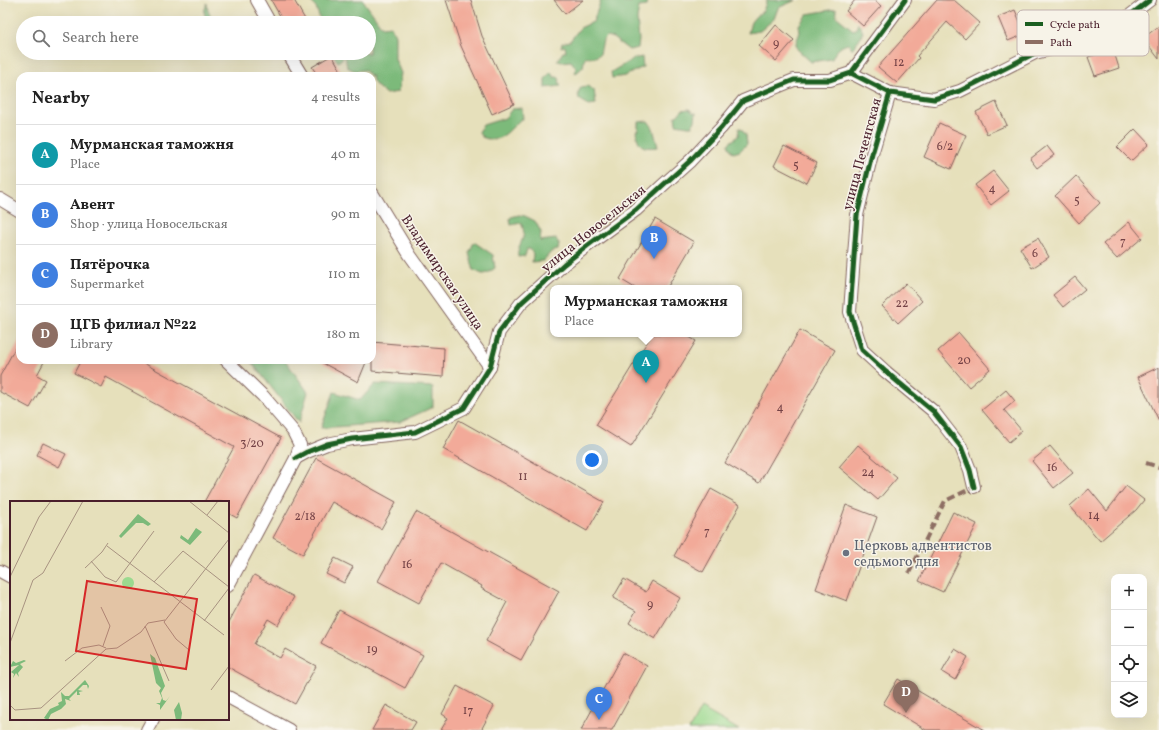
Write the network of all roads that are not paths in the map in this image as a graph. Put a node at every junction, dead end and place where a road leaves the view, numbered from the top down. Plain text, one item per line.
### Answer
1 (257, 0) edge
2 (905, 0) edge
3 (1150, 0) edge
4 (1137, 10) edge
5 (266, 16) edge
6 (1027, 56) edge
7 (292, 60) edge
8 (300, 72) edge
9 (851, 73) junction
10 (890, 93) junction
11 (0, 199) edge
12 (376, 199) edge
13 (16, 209) edge
14 (230, 364) edge
15 (490, 367) junction
16 (296, 458) junction
17 (974, 487) dead end
18 (0, 571) edge
19 (10, 576) edge
20 (229, 584) edge
21 (229, 698) edge
22 (152, 720) edge
23 (147, 730) edge
24 (289, 730) edge

1 - 5 street
2 - 9 street
3 - 4 street
6 - 10 street
7 - 8 street
9 - 10 street
9 - 15 street, улица Новосельская
10 - 17 street, улица Печенгская
11 - 13 street
12 - 15 street, Владимирская улица
14 - 16 street
15 - 16 street, улица Новосельская
16 - 20 street
18 - 19 street
21 - 24 street
22 - 23 street

